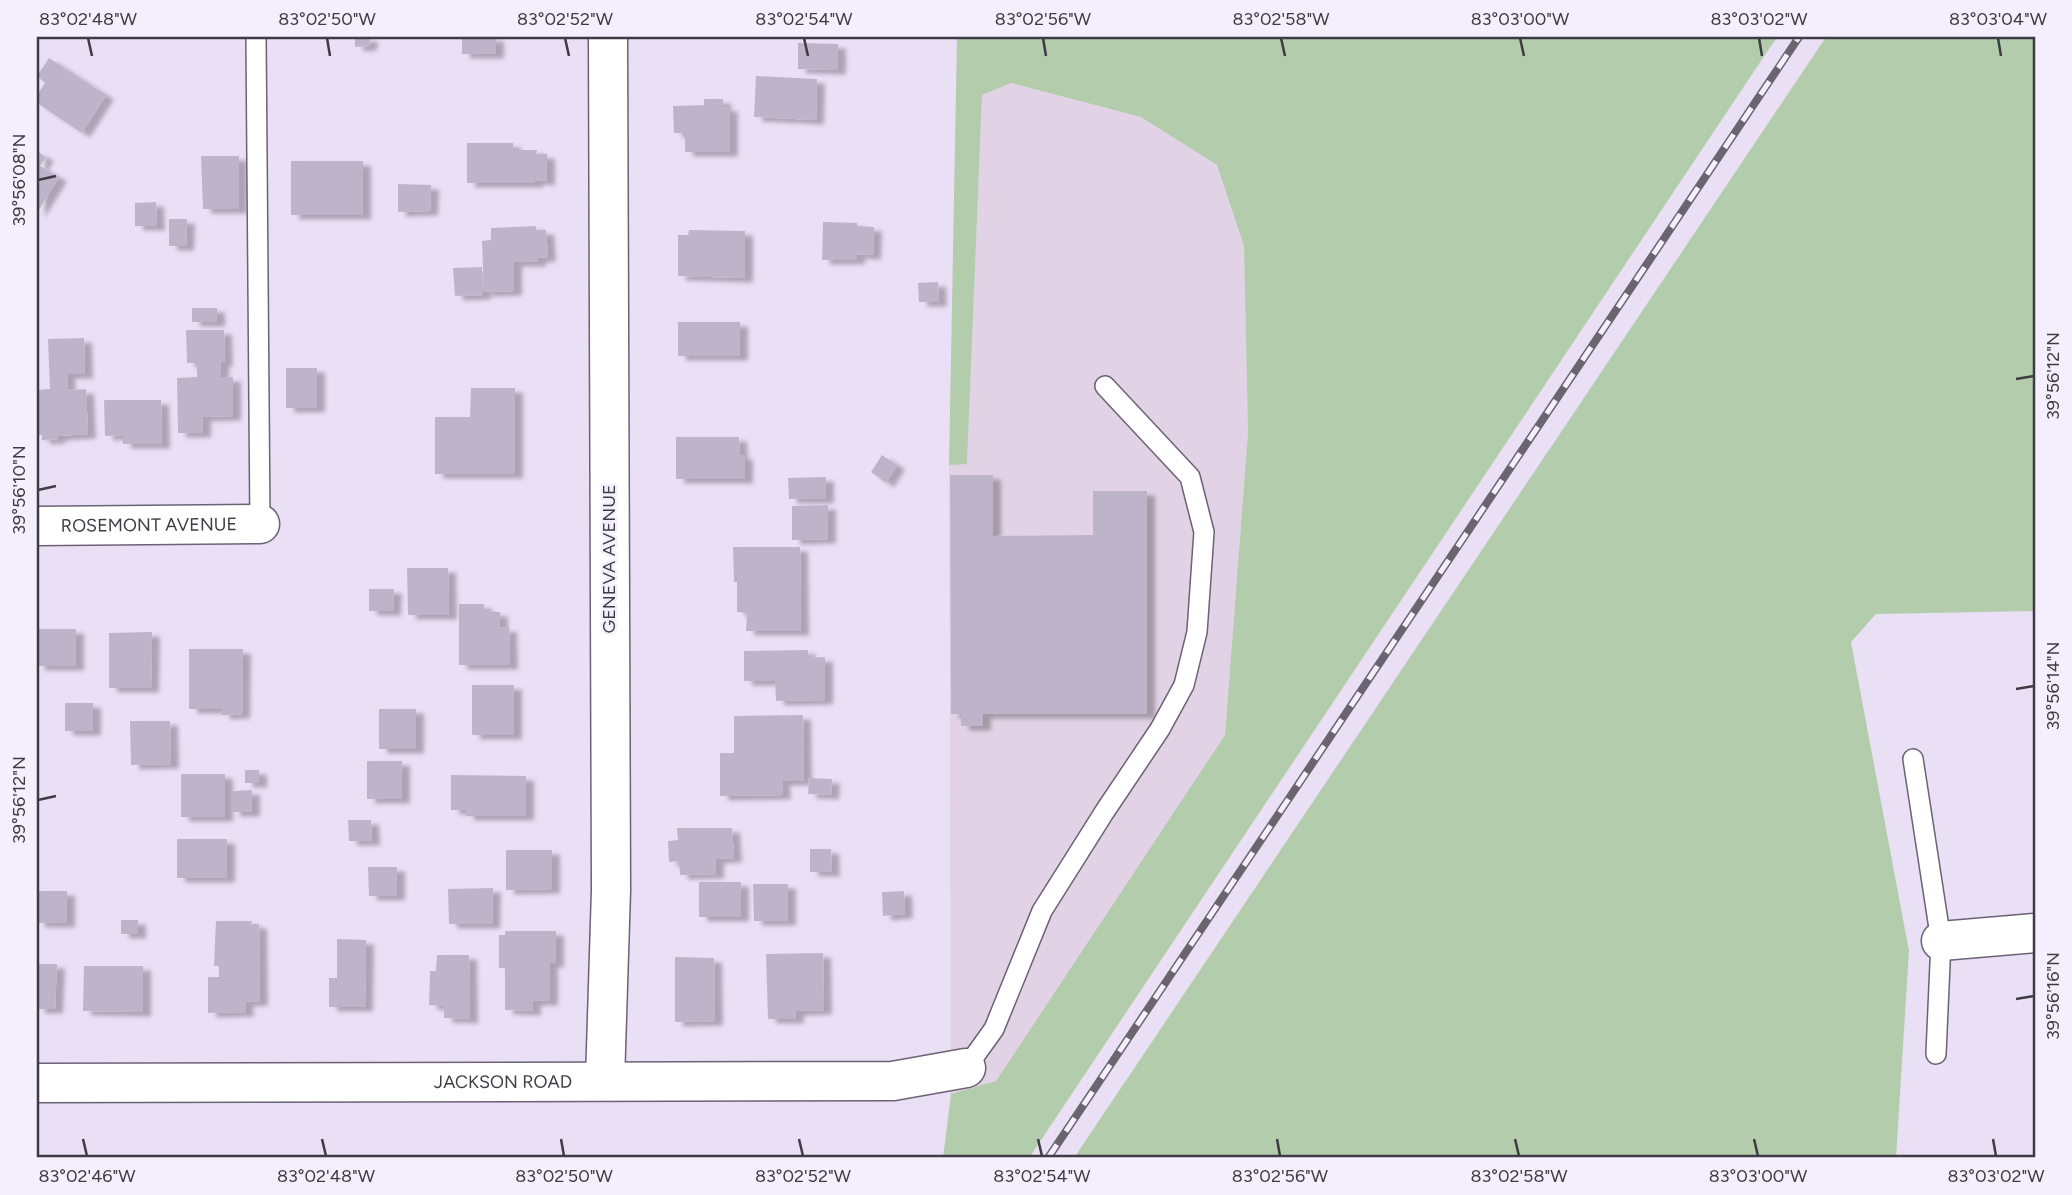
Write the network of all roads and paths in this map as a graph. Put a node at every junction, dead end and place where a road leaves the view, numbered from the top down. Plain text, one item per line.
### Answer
1 (256, 37) edge
2 (608, 37) edge
3 (1105, 386) dead end
4 (260, 524) joint
5 (37, 526) edge
6 (1913, 759) dead end
7 (2035, 933) edge
8 (1941, 941) junction
9 (1936, 1054) dead end
10 (966, 1068) joint
11 (605, 1081) junction
12 (37, 1083) edge

1 - 4 lane
2 - 11 street, GENEVA AVENUE
3 - 10 lane
4 - 5 street, ROSEMONT AVENUE
6 - 8 lane
7 - 8 street
8 - 9 lane
10 - 11 street, JACKSON ROAD
11 - 12 street, JACKSON ROAD

